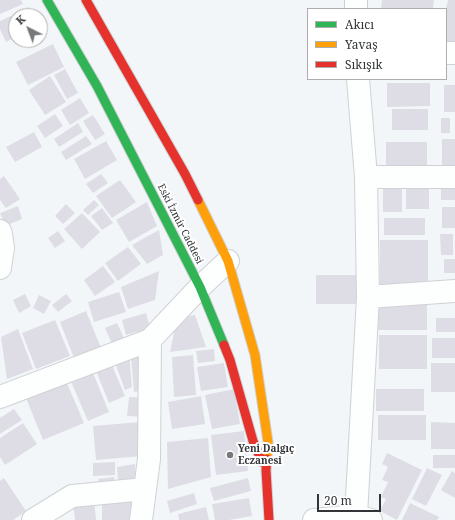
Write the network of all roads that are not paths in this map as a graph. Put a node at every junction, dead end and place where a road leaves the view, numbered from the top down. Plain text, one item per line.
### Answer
1 (47, 0) edge
2 (86, 0) edge
3 (358, 80) edge
4 (366, 177) junction
5 (455, 177) edge
6 (0, 231) edge
7 (228, 261) junction
8 (0, 268) edge
9 (200, 287) junction
10 (455, 291) edge
11 (368, 297) junction
12 (150, 340) junction
13 (0, 398) edge
14 (266, 470) junction
15 (145, 489) junction
16 (363, 518) edge
17 (33, 520) edge
18 (141, 520) edge
19 (269, 520) edge
20 (314, 520) edge

1 - 9 main road, Eski İzmir Caddesi
2 - 7 main road, Eski İzmir Caddesi
3 - 4 street
4 - 5 street
4 - 11 street
6 - 8 street
7 - 9 street
7 - 14 main road, Eski İzmir Caddesi
9 - 12 street
9 - 14 main road, Eski İzmir Caddesi
10 - 11 street
11 - 16 street
12 - 13 street
12 - 15 street
14 - 19 main road, Eski İzmir Caddesi
15 - 17 street
15 - 18 street
16 - 20 street

